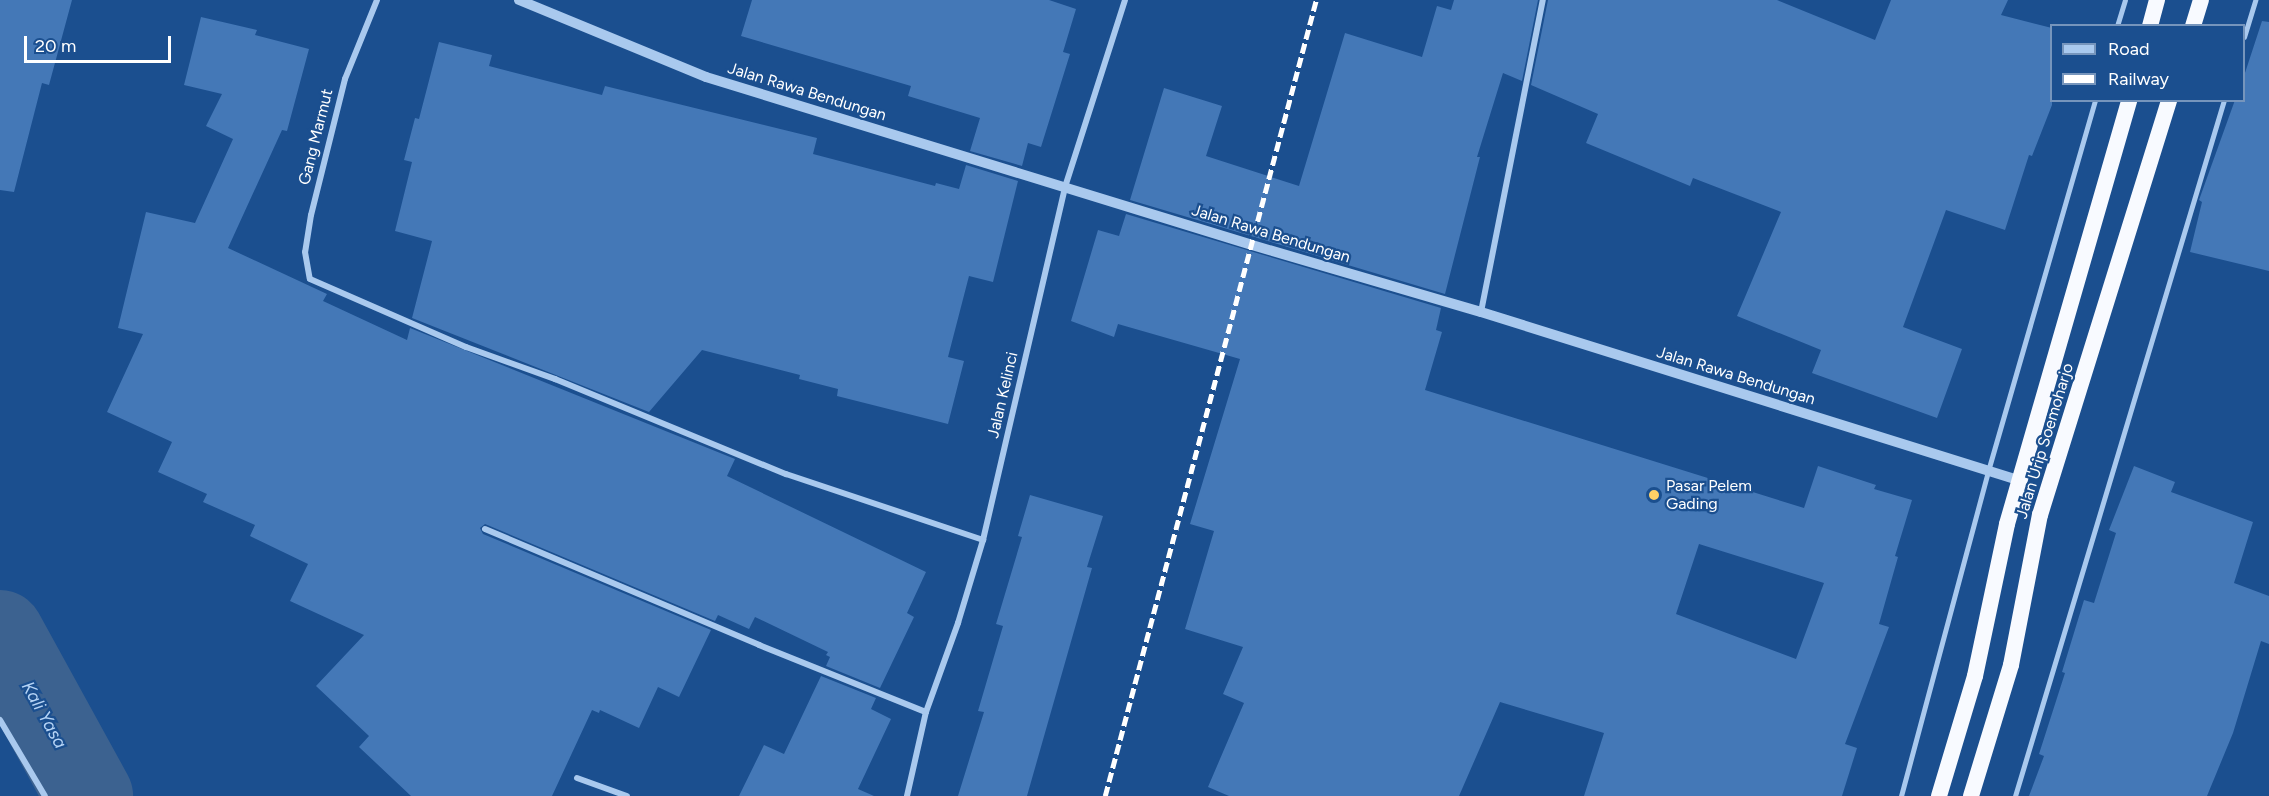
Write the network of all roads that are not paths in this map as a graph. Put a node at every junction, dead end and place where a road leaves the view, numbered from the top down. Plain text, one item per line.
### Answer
1 (377, 0) edge
2 (519, 0) edge
3 (1125, 0) edge
4 (1544, 0) edge
5 (2124, 0) edge
6 (2157, 0) edge
7 (2201, 0) edge
8 (2255, 0) edge
9 (2118, 24) edge
10 (2151, 24) edge
11 (2194, 24) edge
12 (2245, 34) edge
13 (2094, 102) edge
14 (2127, 102) edge
15 (2168, 102) edge
16 (2223, 102) edge
17 (1065, 188) junction
18 (1481, 312) junction
19 (1988, 471) junction
20 (2021, 481) junction
21 (485, 529) dead end
22 (983, 540) junction
23 (926, 712) junction
24 (0, 720) edge
25 (577, 778) dead end
26 (45, 796) edge
27 (627, 796) edge
28 (907, 796) edge
29 (1901, 796) edge
30 (1939, 796) edge
31 (1971, 796) edge
32 (2015, 796) edge

1 - 22 street, Gang Marmut
2 - 17 street, Jalan Rawa Bendungan
3 - 17 street, Jalan Kelinci
4 - 18 street
5 - 9 street
6 - 10 highway
7 - 11 highway
8 - 12 street
13 - 19 street
14 - 20 highway, Jalan Urip Soemoharjo
15 - 31 highway, Jalan Urip Soemoharjo
16 - 32 street
17 - 18 street, Jalan Rawa Bendungan
17 - 22 street, Jalan Kelinci
18 - 19 street, Jalan Rawa Bendungan
19 - 20 street, Jalan Rawa Bendungan
19 - 29 street
20 - 30 highway, Jalan Urip Soemoharjo
21 - 23 street
22 - 23 street, Jalan Kelinci
23 - 28 street, Jalan Kelinci
24 - 26 street
25 - 27 street

